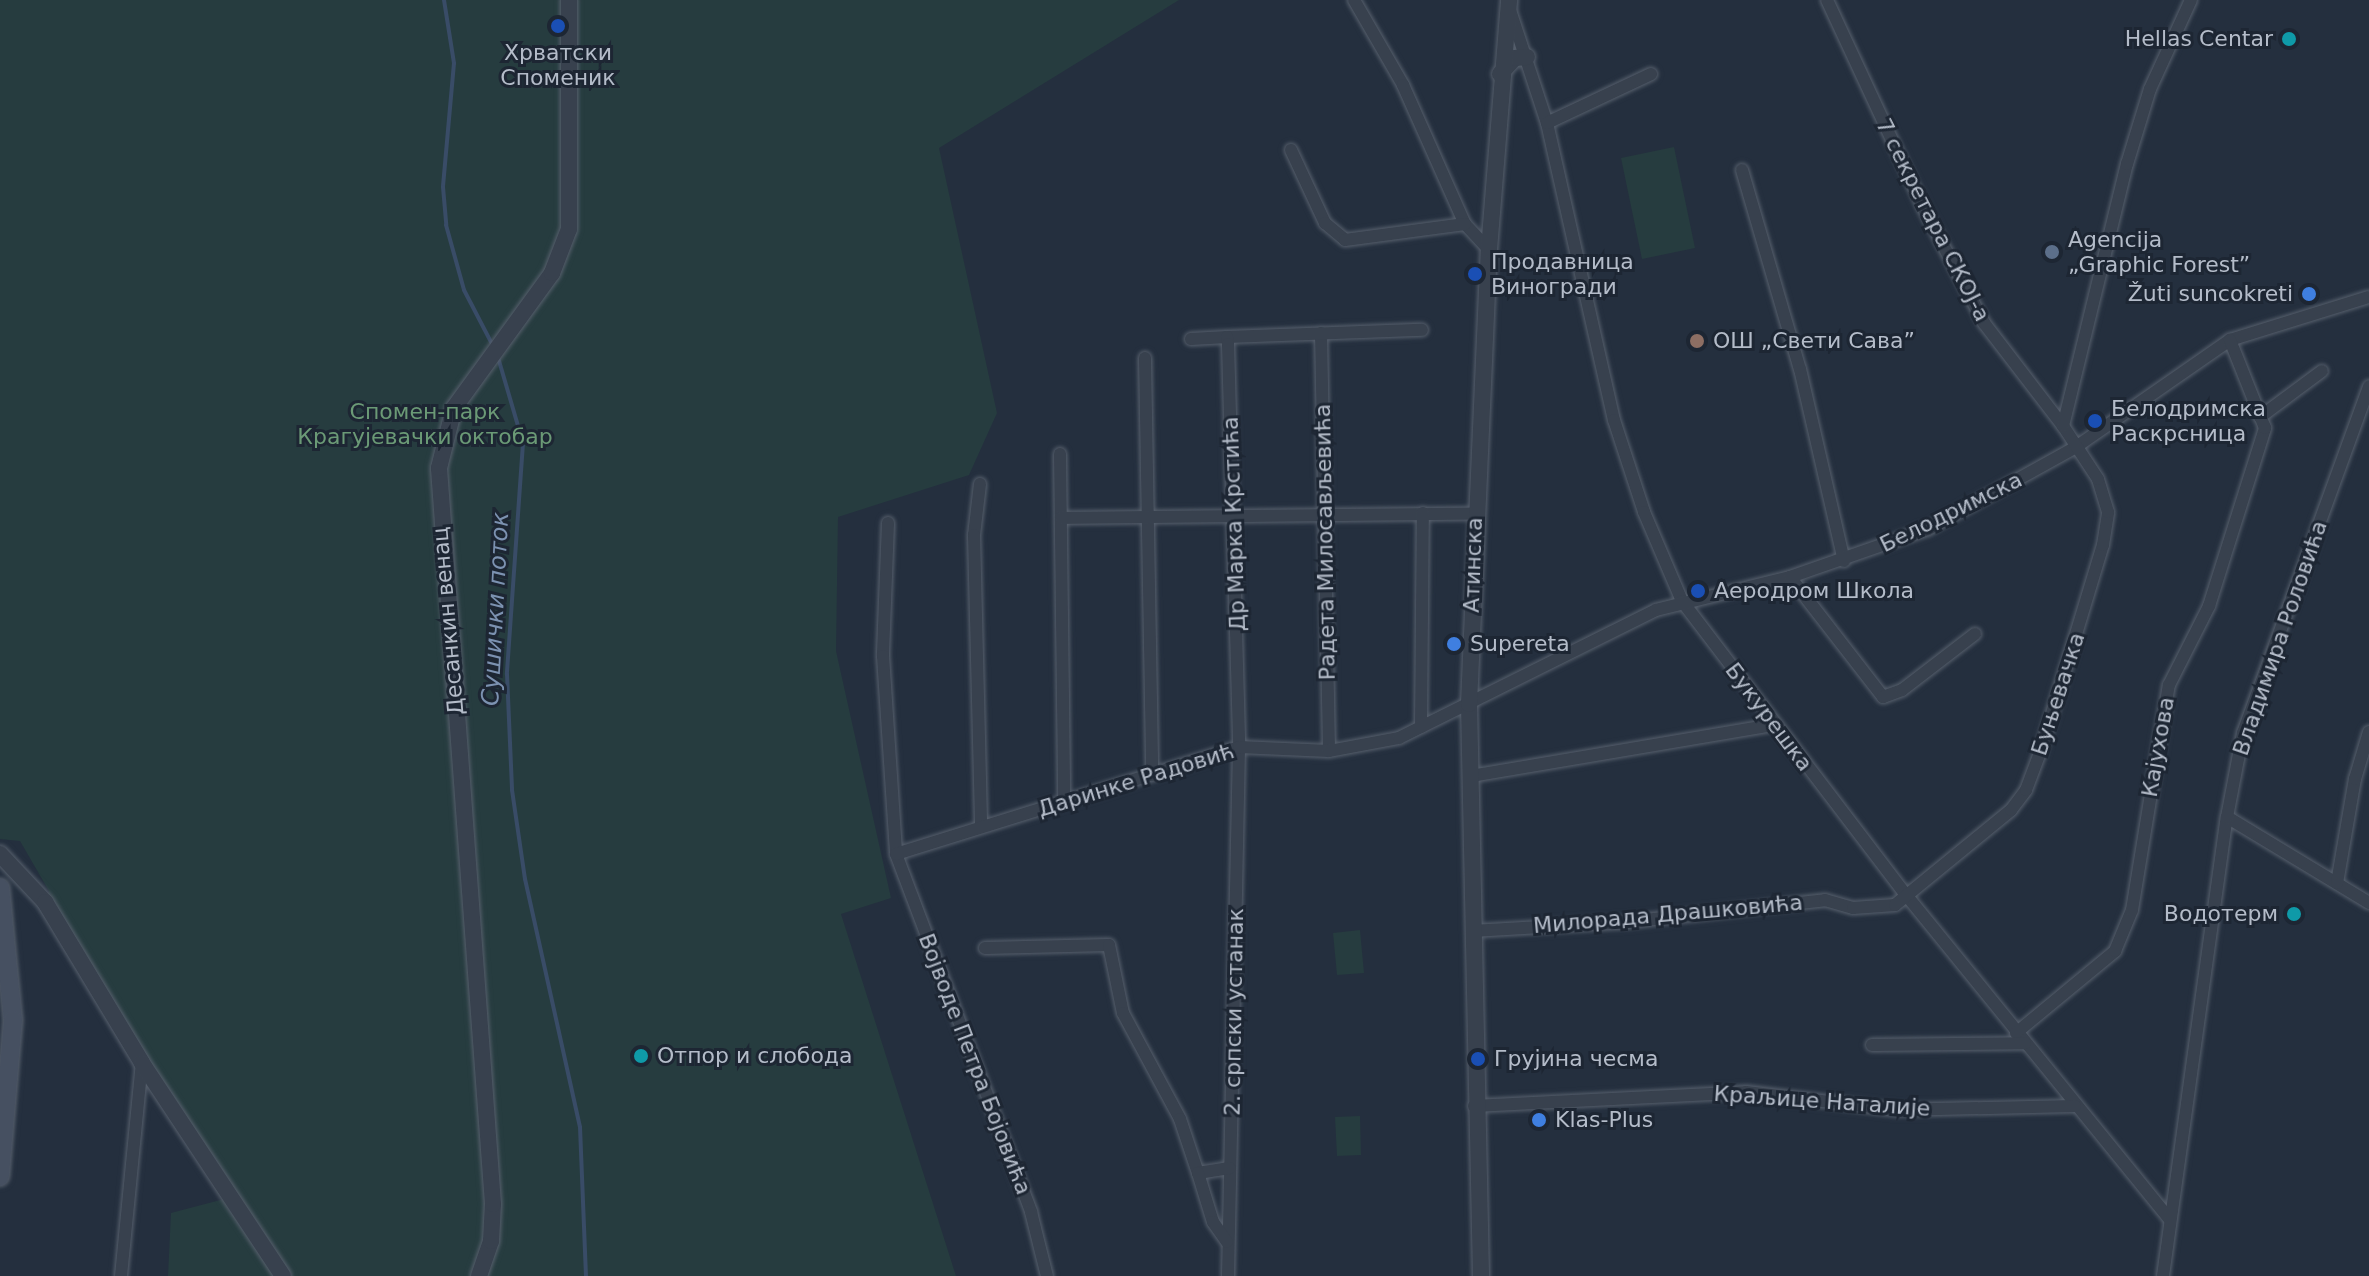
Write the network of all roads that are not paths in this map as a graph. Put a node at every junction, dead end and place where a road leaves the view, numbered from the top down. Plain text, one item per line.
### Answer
1 (569, 0) edge
2 (1354, 0) edge
3 (1827, 0) edge
4 (2191, 0) edge
5 (1509, 4) edge
6 (1527, 57) junction
7 (1500, 74) junction
8 (1651, 74) dead end
9 (1547, 123) junction
10 (1291, 150) dead end
11 (1742, 170) dead end
12 (1465, 224) junction
13 (1489, 250) junction
14 (2369, 297) edge
15 (1422, 330) dead end
16 (1321, 333) junction
17 (1227, 337) junction
18 (1191, 339) dead end
19 (2230, 340) junction
20 (1145, 358) dead end
21 (2322, 371) dead end
22 (2369, 386) edge
23 (2260, 417) junction
24 (2063, 426) junction
25 (2076, 447) junction
26 (1060, 454) dead end
27 (980, 484) dead end
28 (1423, 513) junction
29 (1326, 514) junction
30 (1474, 514) junction
31 (1234, 515) junction
32 (1147, 516) junction
33 (1061, 518) junction
34 (888, 523) dead end
35 (1844, 561) junction
36 (1790, 577) junction
37 (1682, 601) junction
38 (1975, 634) dead end
39 (1469, 704) junction
40 (1773, 725) junction
41 (1421, 727) junction
42 (2369, 732) edge
43 (1239, 747) junction
44 (1329, 751) junction
45 (1152, 775) junction
46 (1471, 776) junction
47 (1064, 801) junction
48 (2227, 817) junction
49 (981, 825) junction
50 (0, 854) edge
51 (896, 854) junction
52 (26, 879) junction
53 (2337, 883) junction
54 (0, 890) edge
55 (1907, 896) junction
56 (2369, 903) edge
57 (1472, 931) junction
58 (985, 948) dead end
59 (2020, 1038) junction
60 (1872, 1045) dead end
61 (142, 1063) junction
62 (1474, 1106) junction
63 (2075, 1106) junction
64 (1230, 1168) junction
65 (1198, 1173) junction
66 (0, 1176) edge
67 (2170, 1220) junction
68 (1227, 1242) junction
69 (121, 1276) edge
70 (283, 1276) edge
71 (479, 1276) edge
72 (1047, 1276) edge
73 (1228, 1276) edge
74 (1481, 1276) edge
75 (2163, 1276) edge

1 - 71 street, Десанкин венац
2 - 12 street
3 - 24 street, 7 секретара СКОЈ-а
4 - 24 street
5 - 6 street, Букурешка
5 - 7 street, Атинска
6 - 7 street
6 - 9 street, Букурешка
7 - 13 street, Атинска
8 - 9 street
9 - 37 street, Букурешка
10 - 12 street
11 - 35 street
12 - 13 street
13 - 30 street, Атинска
14 - 19 street, Белодримска
15 - 16 street
16 - 17 street
16 - 29 street, Радета Милосављевића
17 - 18 street
17 - 31 street, Др Марка Крстића
19 - 23 street, Кајухова
19 - 25 street, Белодримска
20 - 32 street
21 - 23 street
22 - 48 street, Владимира Роловића
23 - 59 street, Кајухова
24 - 25 street, 7 секретара СКОЈ-а
25 - 35 street, Белодримска
25 - 55 street, Буњевачка
26 - 33 street
27 - 49 street
28 - 29 street
28 - 30 street
28 - 41 street
29 - 31 street
29 - 44 street, Радета Милосављевића
30 - 39 street, Атинска
31 - 32 street
31 - 43 street, Др Марка Крстића
32 - 33 street
32 - 45 street
33 - 47 street
34 - 51 street, Војводе Петра Бојовића
35 - 36 street, Белодримска
36 - 37 street, Белодримска
36 - 38 street
37 - 39 street, Белодримска
37 - 40 street, Букурешка
39 - 41 street, Даринке Радовић
39 - 46 street, Атинска
40 - 46 street
40 - 55 street, Букурешка
41 - 44 street, Даринке Радовић
42 - 53 street
43 - 44 street, Даринке Радовић
43 - 45 street, Даринке Радовић
43 - 64 street, 2. српски устанак
45 - 47 street, Даринке Радовић
46 - 57 street, Атинска
47 - 49 street, Даринке Радовић
48 - 53 street
48 - 67 street, Владимира Роловића
49 - 51 street, Даринке Радовић
50 - 52 street
51 - 72 street, Војводе Петра Бојовића
52 - 54 street
52 - 61 street
53 - 56 street
54 - 66 main road
55 - 57 street, Милорада Драшковића
55 - 59 street, Букурешка
57 - 62 street, Атинска
58 - 65 street
59 - 60 street
59 - 63 street, Букурешка
61 - 69 street
61 - 70 street
62 - 63 street, Краљице Наталије
62 - 74 street, Атинска
63 - 67 street, Букурешка
64 - 65 street
64 - 68 street, 2. српски устанак
65 - 68 street
67 - 75 street, Владимира Роловића
68 - 73 street, 2. српски устанак

